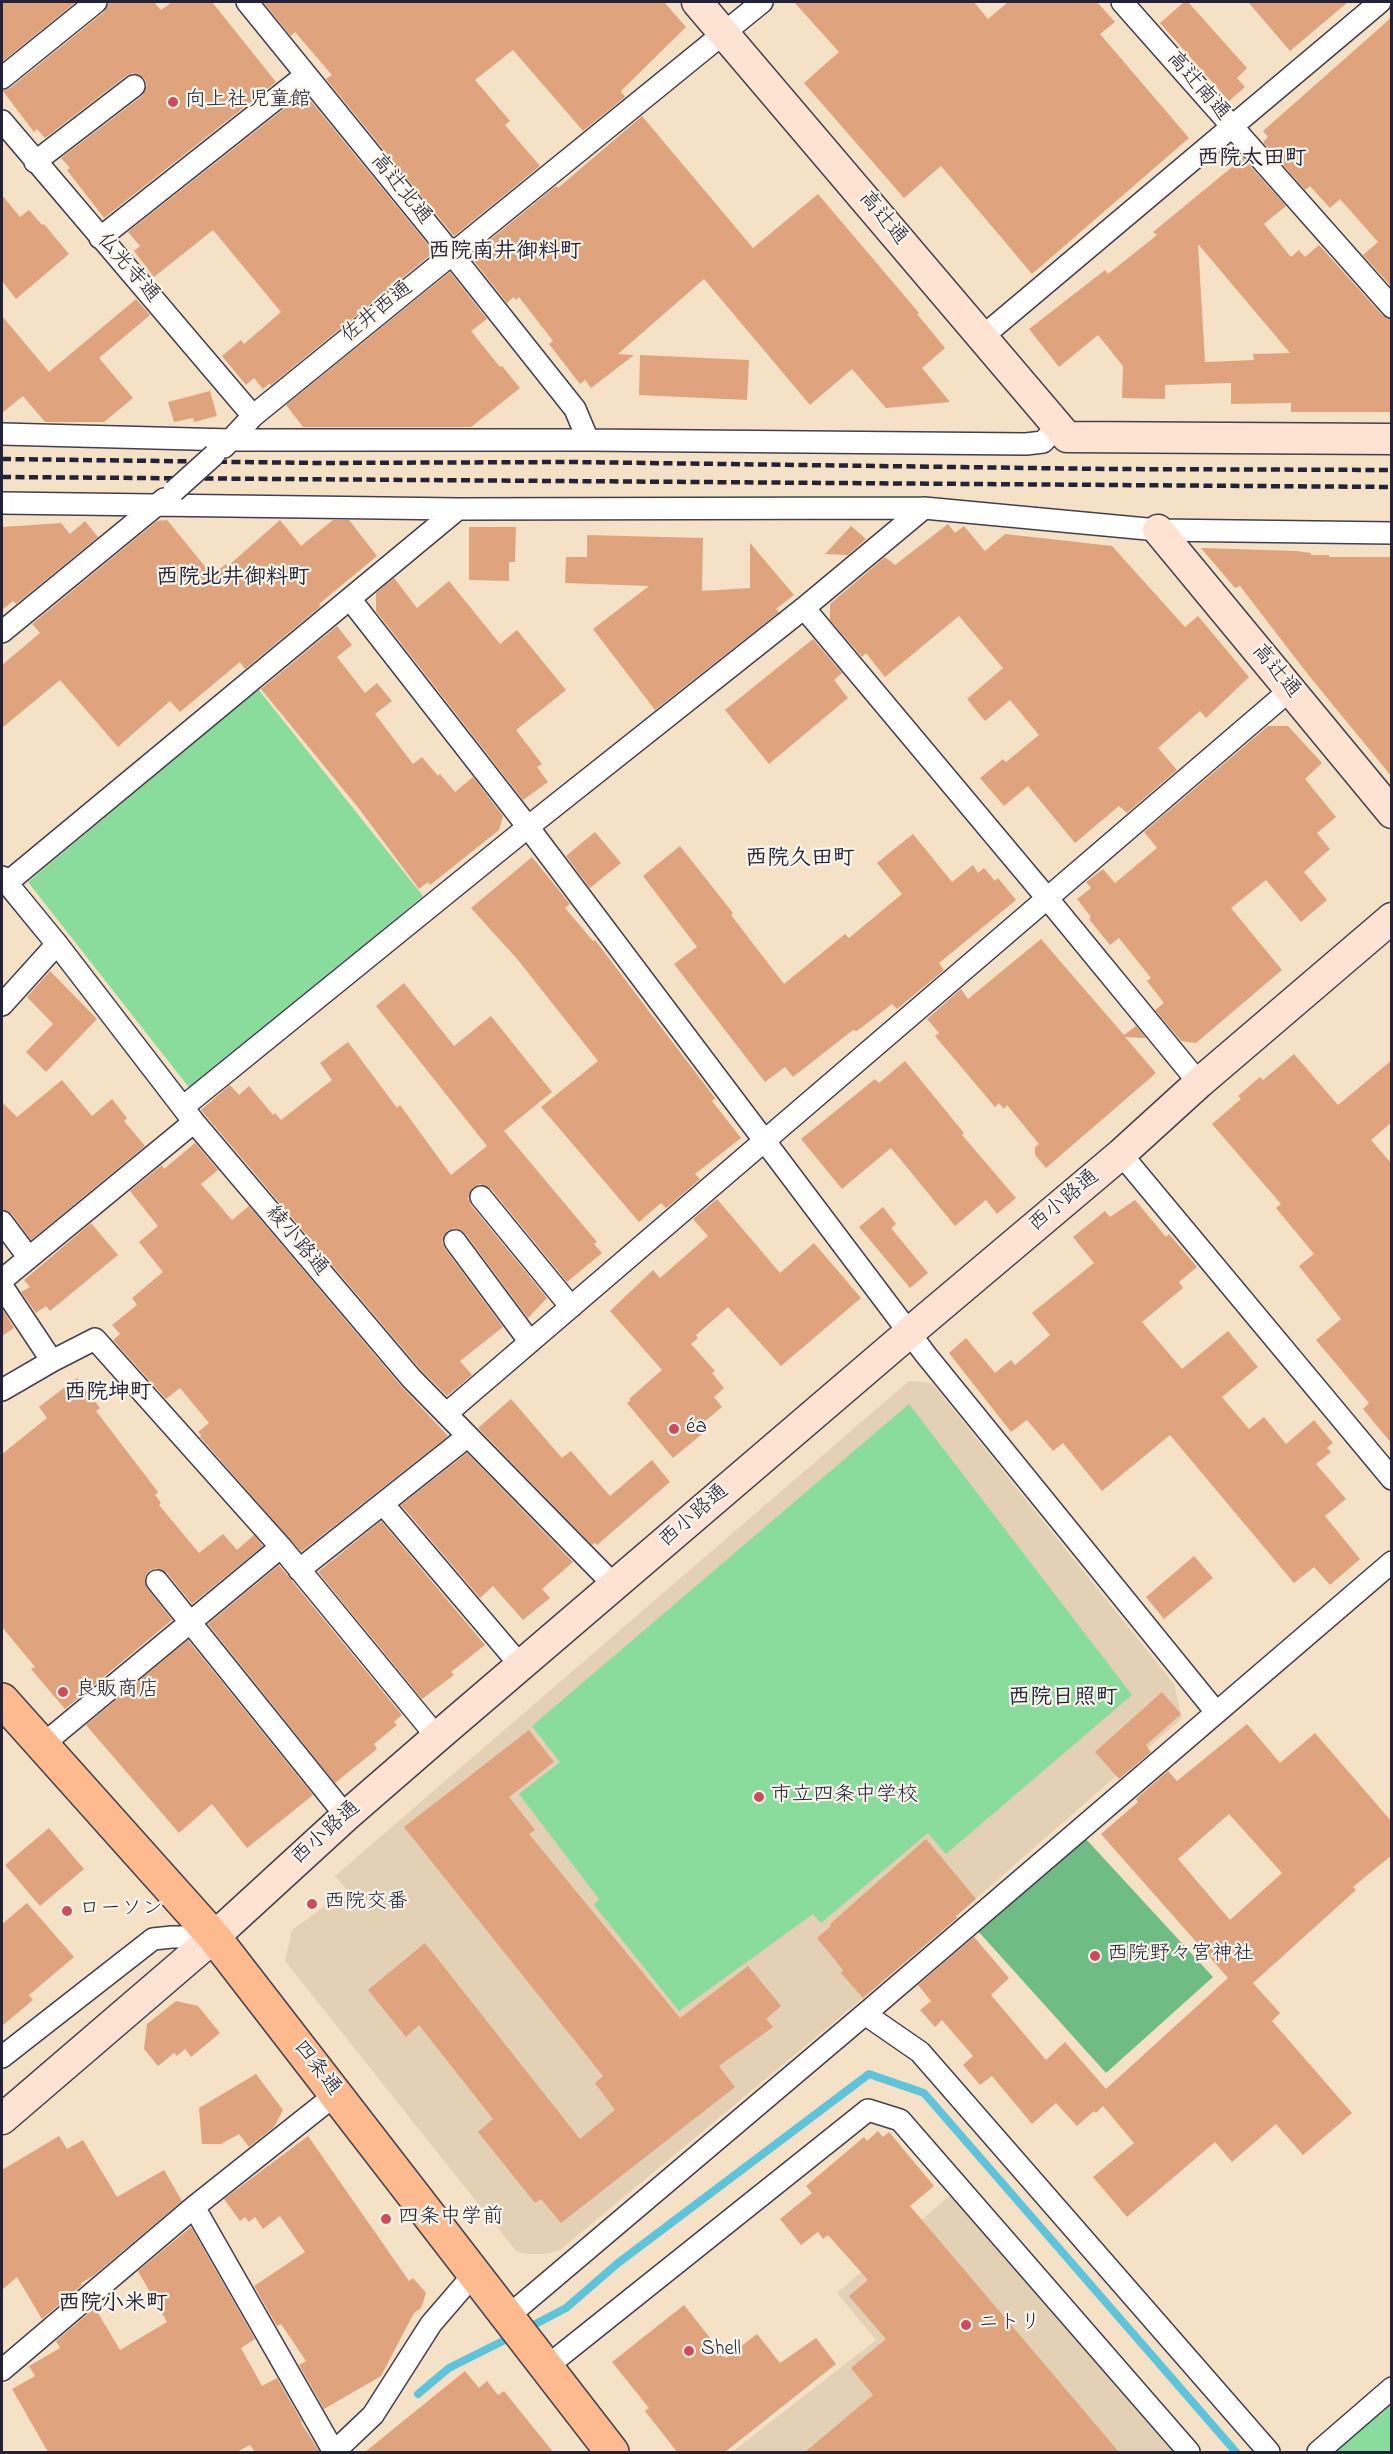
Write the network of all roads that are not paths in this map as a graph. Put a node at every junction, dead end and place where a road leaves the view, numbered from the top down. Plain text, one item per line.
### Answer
1 (96, 2) edge
2 (247, 2) edge
3 (697, 2) edge
4 (762, 2) edge
5 (1122, 2) edge
6 (1380, 2) edge
7 (724, 33) junction
8 (306, 75) junction
9 (2, 78) edge
10 (134, 86) dead end
11 (2, 121) edge
12 (1231, 126) junction
13 (35, 162) junction
14 (100, 238) junction
15 (451, 253) junction
16 (1392, 306) edge
17 (982, 337) junction
18 (254, 416) junction
19 (1061, 430) junction
20 (2, 434) edge
21 (1392, 439) edge
22 (231, 440) junction
23 (588, 441) junction
24 (167, 497) junction
25 (2, 503) edge
26 (924, 508) junction
27 (458, 509) junction
28 (1158, 530) junction
29 (1392, 533) edge
30 (350, 599) junction
31 (804, 608) junction
32 (2, 632) edge
33 (1290, 690) junction
34 (1392, 813) edge
35 (528, 827) junction
36 (5, 879) edge
37 (1047, 898) junction
38 (1392, 918) edge
39 (57, 944) junction
40 (2, 1005) edge
41 (1198, 1083) junction
42 (189, 1114) junction
43 (765, 1139) junction
44 (1121, 1154) junction
45 (480, 1197) dead end
46 (2, 1222) edge
47 (455, 1240) dead end
48 (29, 1258) junction
49 (2, 1280) edge
50 (2, 1286) edge
51 (571, 1306) junction
52 (910, 1332) junction
53 (530, 1342) junction
54 (52, 1361) junction
55 (2, 1390) edge
56 (446, 1414) junction
57 (468, 1436) junction
58 (1392, 1479) edge
59 (384, 1505) junction
60 (281, 1547) junction
61 (1392, 1562) edge
62 (299, 1570) junction
63 (157, 1581) dead end
64 (615, 1586) junction
65 (192, 1622) junction
66 (521, 1666) junction
67 (2, 1700) edge
68 (1216, 1712) junction
69 (437, 1737) junction
70 (41, 1746) junction
71 (346, 1816) junction
72 (214, 1937) junction
73 (865, 2014) junction
74 (2, 2057) edge
75 (335, 2095) junction
76 (2, 2119) edge
77 (194, 2207) junction
78 (474, 2274) junction
79 (509, 2321) junction
80 (538, 2358) junction
81 (2, 2370) edge
82 (1392, 2388) edge
83 (334, 2452) edge
84 (612, 2452) edge
85 (1189, 2452) edge
86 (1269, 2452) edge
87 (1318, 2452) edge

1 - 9 street
2 - 8 street, 高辻北通
3 - 7 street, 高辻通
4 - 7 street, 佐井西通
5 - 12 street, 高辻南通
6 - 12 street
7 - 15 street, 佐井西通
7 - 17 street, 高辻通
8 - 14 street
8 - 15 street, 高辻北通
10 - 13 street
11 - 13 street, 仏光寺通
12 - 16 street, 高辻南通
12 - 17 street
13 - 14 street, 仏光寺通
14 - 18 street, 仏光寺通
15 - 18 street, 佐井西通
15 - 23 street, 高辻北通
17 - 19 street, 高辻通
18 - 22 street, 佐井西通
19 - 21 street
19 - 23 street
20 - 22 street
22 - 23 street
22 - 24 street, 佐井西通, bridge
24 - 25 street
24 - 27 street
24 - 32 street, 佐井西通
26 - 27 street
26 - 28 street
26 - 31 street
27 - 30 street
28 - 29 street
28 - 33 street, 高辻通
30 - 35 street
30 - 36 street
31 - 35 street
31 - 37 street
33 - 34 street, 高辻通
33 - 37 street
35 - 42 street
35 - 43 street
36 - 39 street, 綾小路通
37 - 41 street
37 - 43 street
38 - 41 street, 西小路通
39 - 40 street
39 - 42 street, 綾小路通
41 - 44 street, 西小路通
42 - 48 street
42 - 56 street, 綾小路通
43 - 51 street
43 - 52 street
44 - 52 street, 西小路通
44 - 58 street
45 - 51 street
46 - 48 street
47 - 53 street
48 - 49 street
50 - 54 street
51 - 53 street
52 - 64 street, 西小路通
52 - 68 street
53 - 56 street
54 - 55 street
54 - 60 street
56 - 57 street, 綾小路通
57 - 59 street
57 - 64 street, 綾小路通
59 - 62 street
59 - 66 street
60 - 62 street
60 - 65 street
61 - 68 street
62 - 69 street
63 - 65 street
64 - 66 street, 西小路通
65 - 70 street
65 - 71 street
66 - 69 street, 西小路通
67 - 70 main road, 四条通
68 - 73 street
69 - 71 street, 西小路通
70 - 72 main road, 四条通
71 - 72 street, 西小路通
72 - 74 street
72 - 75 main road, 四条通
72 - 76 street, 西小路通
73 - 79 street
73 - 86 street
75 - 77 street
75 - 78 main road, 四条通
77 - 81 street
77 - 83 street
78 - 79 main road, 四条通
78 - 83 street
79 - 80 main road, 四条通
80 - 84 main road, 四条通
80 - 85 street
82 - 87 street

